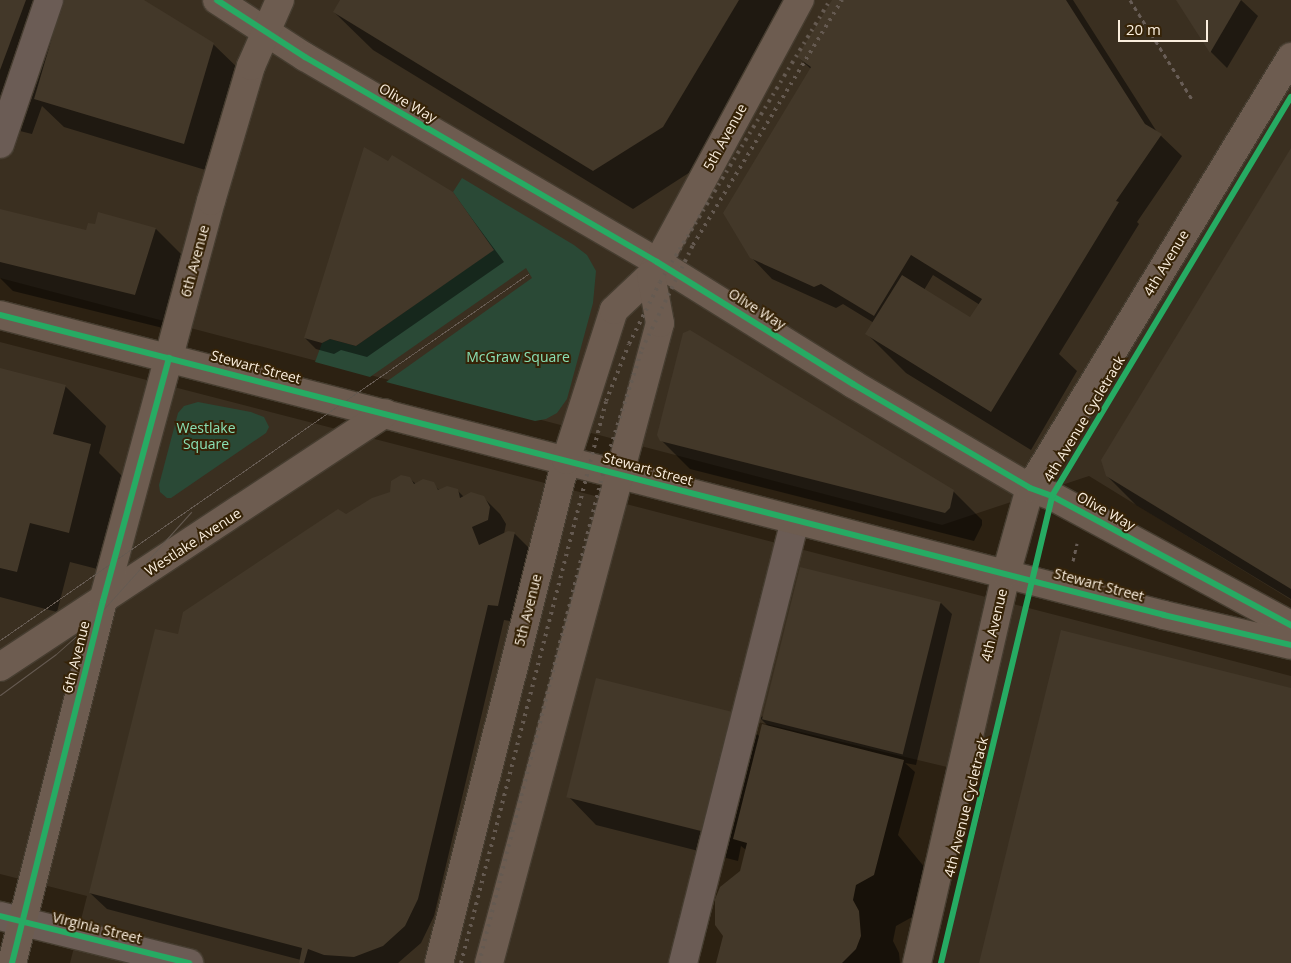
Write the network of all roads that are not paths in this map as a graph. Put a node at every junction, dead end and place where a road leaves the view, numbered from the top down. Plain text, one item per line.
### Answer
1 (49, 0) edge
2 (217, 0) edge
3 (280, 0) edge
4 (800, 0) edge
5 (265, 32) junction
6 (1291, 57) edge
7 (0, 144) edge
8 (654, 269) junction
9 (0, 315) edge
10 (169, 358) junction
11 (385, 414) junction
12 (566, 460) junction
13 (617, 474) junction
14 (1030, 488) junction
15 (795, 520) junction
16 (1006, 574) junction
17 (103, 601) junction
18 (1291, 625) edge
19 (1291, 644) edge
20 (0, 667) edge
21 (11, 919) edge
22 (12, 963) edge
23 (189, 963) edge
24 (439, 963) edge
25 (489, 963) edge
26 (683, 963) edge
27 (916, 963) edge

1 - 7 street
2 - 5 main road, Olive Way
3 - 5 main road, 6th Avenue
4 - 8 main road, 5th Avenue
5 - 8 main road, Olive Way
5 - 10 main road, 6th Avenue
6 - 14 main road, 4th Avenue
8 - 12 main road, 5th Avenue
8 - 13 main road
8 - 14 main road, Olive Way
9 - 10 main road, Stewart Street
10 - 11 main road, Stewart Street
10 - 17 main road, 6th Avenue
11 - 12 main road, Stewart Street
11 - 17 main road, Westlake Avenue
12 - 13 main road, Stewart Street
12 - 24 main road, 5th Avenue
13 - 15 main road, Stewart Street
13 - 25 main road
14 - 16 main road, 4th Avenue
14 - 18 main road, Olive Way
15 - 16 main road, Stewart Street
15 - 26 street
16 - 19 main road, Stewart Street
16 - 27 main road, 4th Avenue
17 - 20 main road, Westlake Avenue
17 - 21 main road, 6th Avenue
21 - 22 main road, 6th Avenue
21 - 23 street, Virginia Street

